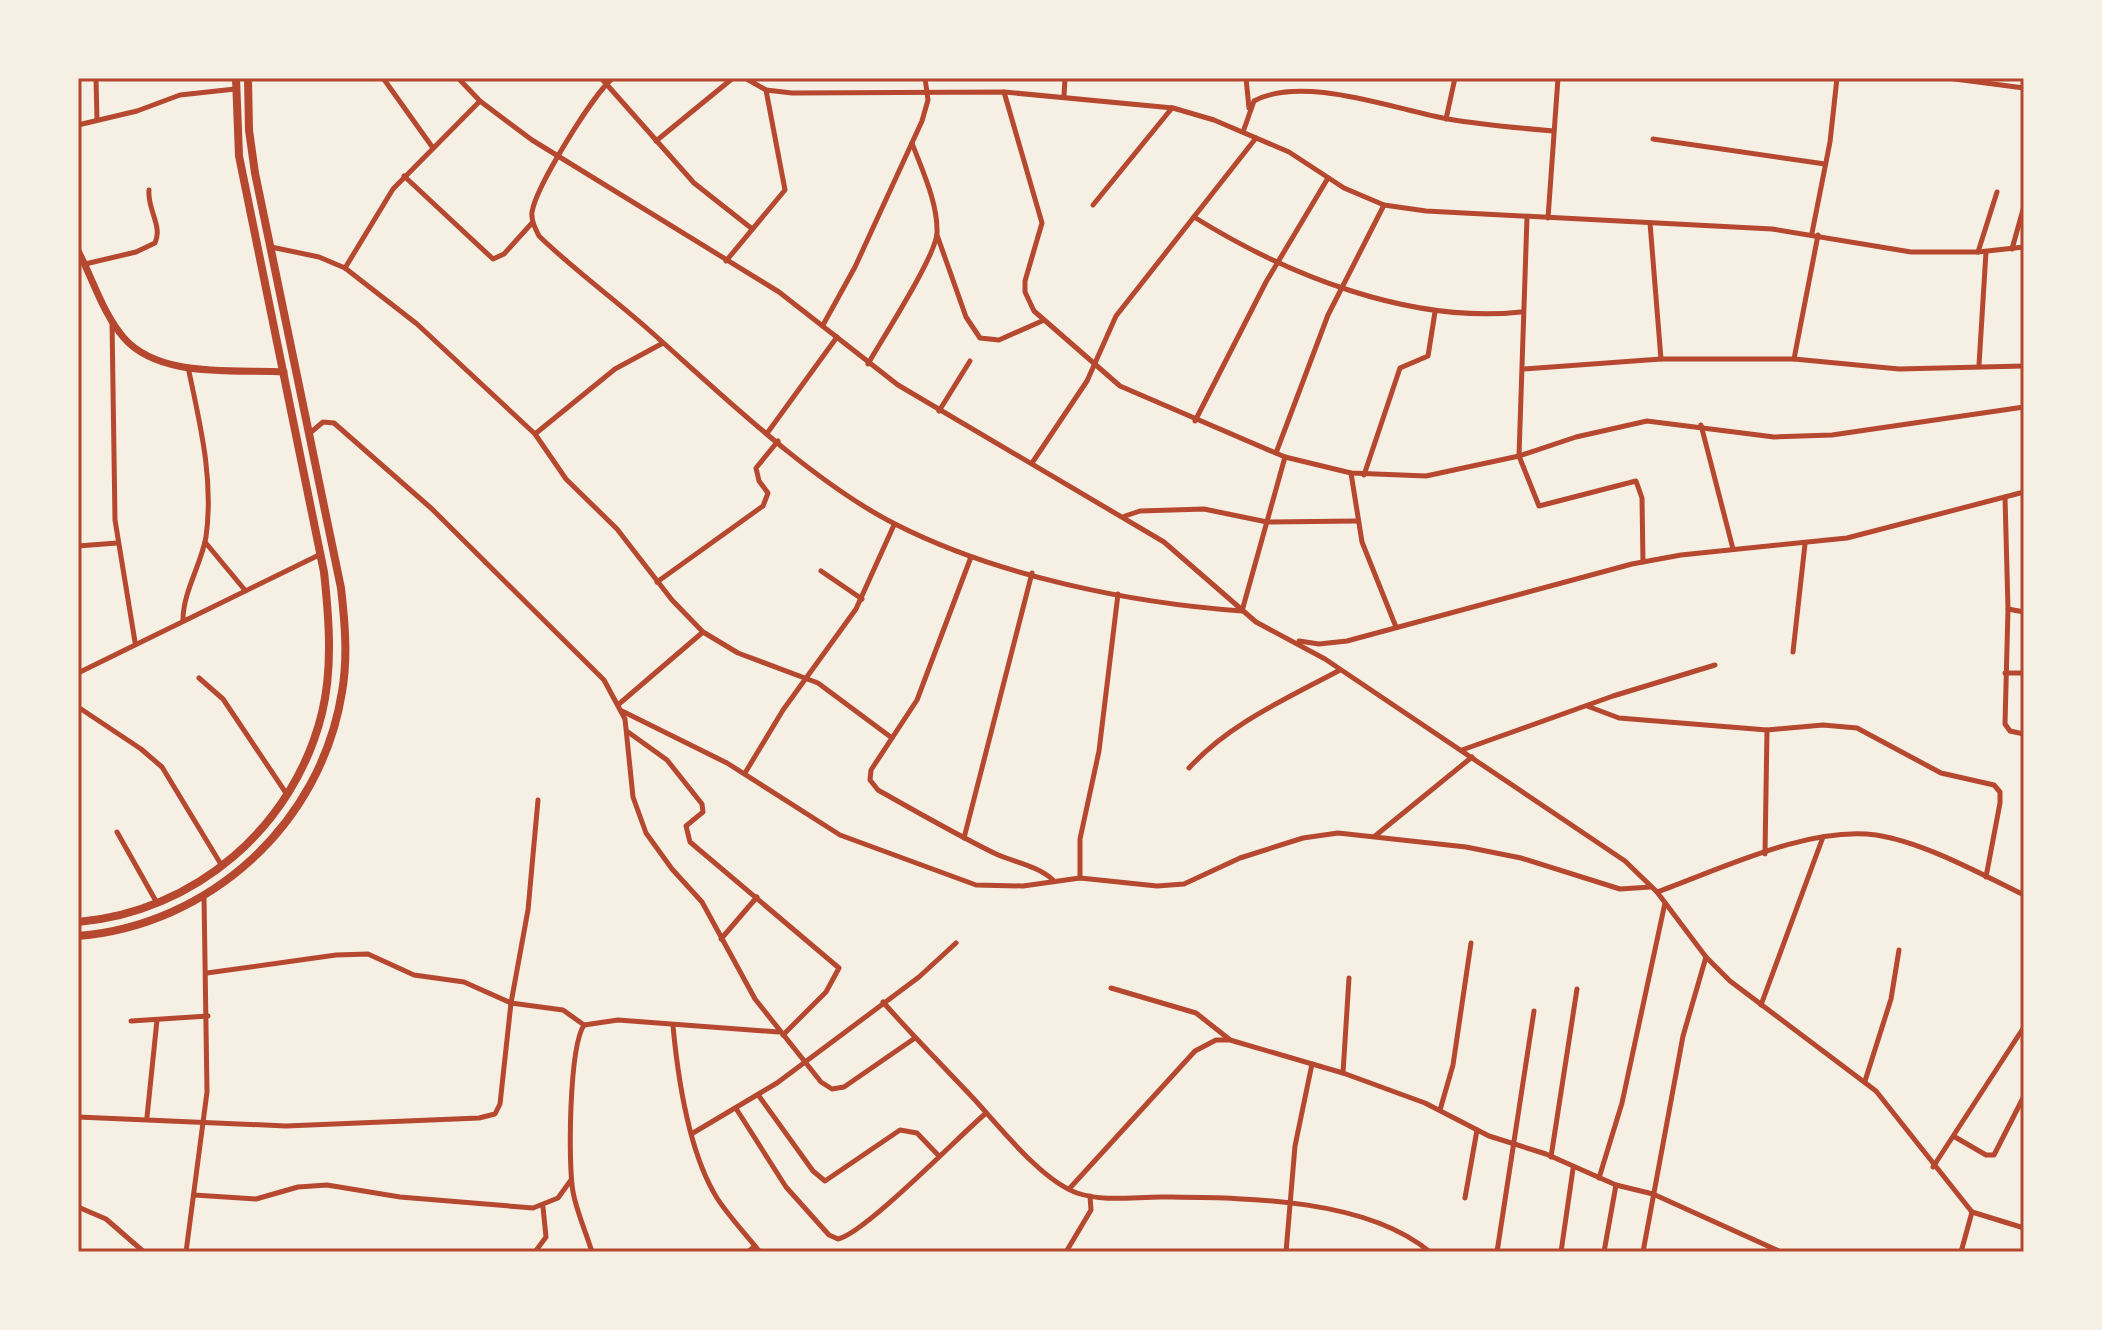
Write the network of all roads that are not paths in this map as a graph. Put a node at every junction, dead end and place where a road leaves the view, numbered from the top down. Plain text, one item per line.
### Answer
1 (96, 78) edge
2 (236, 78) edge
3 (248, 78) edge
4 (383, 78) edge
5 (458, 78) edge
6 (601, 78) edge
7 (613, 78) edge
8 (733, 78) edge
9 (745, 78) edge
10 (925, 78) edge
11 (1065, 78) edge
12 (1246, 78) edge
13 (1455, 78) edge
14 (1558, 78) edge
15 (1837, 78) edge
16 (1947, 78) edge
17 (606, 84) junction
18 (2024, 88) edge
19 (235, 89) junction
20 (766, 90) junction
21 (1004, 92) junction
22 (928, 93) junction
23 (1064, 96) junction
24 (480, 101) junction
25 (1173, 108) junction
26 (1249, 108) junction
27 (1446, 119) junction
28 (97, 120) junction
29 (78, 125) edge
30 (1553, 131) junction
31 (1243, 132) junction
32 (1256, 138) junction
33 (1653, 139) dead end
34 (656, 141) junction
35 (912, 143) junction
36 (433, 148) junction
37 (559, 158) junction
38 (1825, 164) junction
39 (404, 176) junction
40 (1328, 178) junction
41 (149, 190) dead end
42 (1997, 192) dead end
43 (1093, 205) dead end
44 (1384, 205) junction
45 (2024, 206) edge
46 (1194, 217) junction
47 (1527, 217) junction
48 (1548, 218) junction
49 (264, 221) junction
50 (533, 222) junction
51 (1650, 223) junction
52 (253, 224) junction
53 (751, 228) junction
54 (937, 234) junction
55 (1815, 234) junction
56 (270, 247) junction
57 (2024, 247) edge
58 (2012, 249) junction
59 (1978, 252) junction
60 (1986, 252) junction
61 (81, 259) edge
62 (726, 261) junction
63 (1277, 265) junction
64 (345, 268) junction
65 (1342, 285) junction
66 (1436, 312) junction
67 (1521, 312) junction
68 (112, 320) junction
69 (1042, 321) junction
70 (823, 325) junction
71 (837, 337) junction
72 (663, 343) junction
73 (1661, 359) junction
74 (1794, 359) junction
75 (970, 361) dead end
76 (868, 364) junction
77 (1979, 365) junction
78 (188, 366) junction
79 (1095, 366) junction
80 (2024, 366) edge
81 (1523, 369) junction
82 (284, 372) junction
83 (2024, 407) edge
84 (939, 411) junction
85 (1195, 421) junction
86 (1701, 425) junction
87 (768, 432) junction
88 (310, 433) junction
89 (535, 434) junction
90 (778, 441) junction
91 (1276, 453) junction
92 (1519, 456) junction
93 (1285, 457) junction
94 (1032, 463) junction
95 (1351, 473) junction
96 (1364, 475) junction
97 (2024, 492) edge
98 (2005, 497) junction
99 (1125, 516) junction
100 (1357, 521) junction
101 (1267, 522) junction
102 (894, 524) junction
103 (205, 542) junction
104 (117, 543) junction
105 (1805, 544) junction
106 (78, 546) edge
107 (1733, 549) junction
108 (321, 554) junction
109 (971, 557) junction
110 (1643, 562) junction
111 (821, 571) dead end
112 (1032, 573) junction
113 (657, 582) junction
114 (244, 589) junction
115 (1118, 594) junction
116 (862, 599) junction
117 (2008, 609) junction
118 (1242, 611) junction
119 (2024, 612) edge
120 (183, 620) junction
121 (1396, 627) junction
122 (703, 632) junction
123 (1295, 641) junction
124 (135, 642) junction
125 (1793, 652) dead end
126 (1715, 665) dead end
127 (1340, 670) junction
128 (78, 673) edge
129 (2005, 673) junction
130 (2024, 673) edge
131 (806, 677) junction
132 (199, 678) dead end
133 (619, 704) junction
134 (1587, 706) junction
135 (78, 707) edge
136 (622, 711) junction
137 (1767, 730) junction
138 (627, 732) junction
139 (2024, 734) edge
140 (892, 738) junction
141 (1461, 750) junction
142 (1472, 757) junction
143 (1189, 768) dead end
144 (745, 773) junction
145 (286, 793) junction
146 (538, 800) dead end
147 (117, 832) dead end
148 (1375, 836) junction
149 (1823, 837) junction
150 (964, 838) junction
151 (1765, 854) junction
152 (223, 867) junction
153 (1986, 877) junction
154 (1080, 878) junction
155 (1054, 880) junction
156 (1655, 890) junction
157 (2024, 895) edge
158 (204, 896) junction
159 (757, 897) junction
160 (1665, 902) junction
161 (157, 904) junction
162 (78, 922) edge
163 (78, 936) edge
164 (721, 939) junction
165 (956, 943) dead end
166 (1471, 943) dead end
167 (1899, 950) dead end
168 (1706, 957) junction
169 (207, 973) junction
170 (1349, 978) dead end
171 (1111, 988) dead end
172 (1577, 989) dead end
173 (883, 1002) junction
174 (511, 1003) junction
175 (1761, 1005) junction
176 (1534, 1011) dead end
177 (208, 1016) junction
178 (157, 1020) junction
179 (131, 1021) dead end
180 (584, 1025) junction
181 (673, 1026) junction
182 (2024, 1027) edge
183 (781, 1033) junction
184 (915, 1038) junction
185 (1230, 1040) junction
186 (806, 1062) junction
187 (1312, 1064) junction
188 (1343, 1073) junction
189 (1865, 1081) junction
190 (759, 1096) junction
191 (2024, 1096) edge
192 (737, 1110) junction
193 (1440, 1110) junction
194 (986, 1113) junction
195 (78, 1117) edge
196 (147, 1117) junction
197 (204, 1121) junction
198 (1477, 1130) junction
199 (693, 1133) junction
200 (1955, 1137) junction
201 (1514, 1144) junction
202 (938, 1155) junction
203 (1551, 1157) junction
204 (1933, 1167) junction
205 (1573, 1169) junction
206 (1599, 1178) junction
207 (571, 1180) junction
208 (1616, 1185) junction
209 (1069, 1189) junction
210 (1653, 1194) junction
211 (194, 1195) junction
212 (1090, 1196) junction
213 (1465, 1198) dead end
214 (1289, 1204) junction
215 (78, 1207) edge
216 (543, 1207) junction
217 (1972, 1212) junction
218 (2024, 1228) edge
219 (755, 1246) junction
220 (144, 1252) edge
221 (186, 1252) edge
222 (535, 1252) edge
223 (592, 1252) edge
224 (748, 1252) edge
225 (760, 1252) edge
226 (1066, 1252) edge
227 (1286, 1252) edge
228 (1430, 1252) edge
229 (1497, 1252) edge
230 (1561, 1252) edge
231 (1604, 1252) edge
232 (1643, 1252) edge
233 (1781, 1252) edge
234 (1961, 1252) edge

1 - 28 street
2 - 19 main road
3 - 49 main road
4 - 36 street
5 - 24 street
6 - 17 street
7 - 17 street
8 - 34 street
9 - 20 street
10 - 22 street
11 - 23 street
12 - 26 street
13 - 27 street
14 - 30 street
15 - 38 street
16 - 18 street
17 - 34 street
17 - 37 street
19 - 28 street
19 - 52 main road
20 - 22 street
20 - 53 street
21 - 22 street
21 - 23 street
21 - 69 street
22 - 35 street
23 - 25 street
24 - 36 street
24 - 37 street
25 - 31 street
25 - 43 street
26 - 27 street
26 - 31 street
27 - 30 street
28 - 29 street
30 - 48 street
31 - 32 street
32 - 40 street
32 - 46 street
33 - 38 street
34 - 53 street
35 - 54 street
35 - 70 street
36 - 39 street
37 - 50 street
37 - 62 street
38 - 55 street
39 - 50 street
39 - 64 street
40 - 44 street
40 - 63 street
41 - 61 street
42 - 59 street
44 - 47 street
44 - 65 street
45 - 58 street
46 - 63 street
46 - 79 street
47 - 48 street
47 - 67 street
48 - 51 street
49 - 52 main road
49 - 56 main road
50 - 72 street
51 - 55 street
51 - 73 street
52 - 82 main road
53 - 62 street
54 - 69 street
54 - 76 street
55 - 59 street
55 - 74 street
56 - 64 street
56 - 88 main road
57 - 58 street
58 - 60 street
59 - 60 street
60 - 77 street
61 - 68 street
62 - 70 street
63 - 65 street
63 - 85 street
64 - 89 street
65 - 66 street
65 - 91 street
66 - 67 street
66 - 96 street
67 - 81 street
68 - 78 street
68 - 104 street
69 - 79 street
70 - 71 street
71 - 76 street
71 - 87 street
72 - 87 street
72 - 89 street
73 - 74 street
73 - 81 street
74 - 77 street
75 - 84 street
76 - 84 street
77 - 80 street
78 - 82 street
78 - 103 street
79 - 85 street
79 - 94 street
81 - 92 street
82 - 108 main road
83 - 86 street
84 - 94 street
85 - 91 street
86 - 92 street
86 - 107 street
87 - 90 street
88 - 133 street
88 - 158 main road
89 - 113 street
90 - 102 street
90 - 113 street
91 - 93 street
92 - 96 street
92 - 110 street
93 - 95 street
93 - 101 street
94 - 99 street
95 - 96 street
95 - 100 street
97 - 98 street
98 - 105 street
98 - 117 street
99 - 101 street
99 - 118 street
100 - 101 street
100 - 121 street
101 - 118 street
102 - 109 street
102 - 116 street
103 - 114 street
103 - 120 street
104 - 106 street
104 - 124 street
105 - 107 street
105 - 125 street
107 - 110 street
108 - 114 street
108 - 145 main road
109 - 112 street
109 - 140 street
110 - 121 street
111 - 116 street
112 - 115 street
112 - 150 street
113 - 122 street
114 - 120 street
115 - 118 street
115 - 154 street
116 - 131 street
117 - 119 street
117 - 129 street
118 - 123 street
120 - 124 street
121 - 123 street
122 - 131 street
122 - 133 street
123 - 127 street
124 - 128 street
126 - 134 street
127 - 141 street
127 - 143 street
129 - 130 street
129 - 139 street
131 - 140 street
131 - 144 street
132 - 145 street
133 - 136 street
134 - 137 street
134 - 141 street
135 - 152 street
136 - 138 street
136 - 144 street
137 - 151 street
137 - 153 street
138 - 159 street
138 - 164 street
140 - 150 street
141 - 142 street
142 - 148 street
142 - 156 street
144 - 155 street
145 - 152 main road
146 - 174 street
147 - 161 street
148 - 154 street
148 - 156 street
149 - 151 street
149 - 153 street
149 - 175 street
150 - 155 street
151 - 156 street
152 - 161 main road
153 - 157 street
154 - 155 street
156 - 160 street
158 - 163 main road
158 - 169 street
159 - 164 street
159 - 183 street
160 - 168 street
160 - 206 street
161 - 162 main road
164 - 183 street
165 - 173 street
166 - 193 street
167 - 189 street
168 - 175 street
168 - 210 street
169 - 174 street
169 - 177 street
170 - 188 street
171 - 185 street
172 - 203 street
173 - 184 street
173 - 186 street
174 - 180 street
174 - 197 street
175 - 189 street
176 - 201 street
177 - 178 street
177 - 197 street
178 - 179 street
178 - 196 street
180 - 181 street
180 - 207 street
181 - 183 street
181 - 199 street
182 - 200 street
183 - 186 street
184 - 186 street
184 - 194 street
185 - 187 street
185 - 209 street
186 - 190 street
187 - 188 street
187 - 214 street
188 - 193 street
189 - 204 street
190 - 192 street
190 - 202 street
191 - 200 street
192 - 199 street
192 - 202 street
193 - 198 street
194 - 202 street
194 - 209 street
195 - 196 street
196 - 197 street
197 - 211 street
198 - 201 street
198 - 213 street
199 - 219 street
200 - 204 street
201 - 203 street
201 - 229 street
203 - 205 street
204 - 217 street
205 - 206 street
205 - 230 street
206 - 208 street
207 - 216 street
207 - 223 street
208 - 210 street
208 - 231 street
209 - 212 street
210 - 232 street
210 - 233 street
211 - 216 street
211 - 221 street
212 - 214 street
212 - 226 street
214 - 227 street
214 - 228 street
215 - 220 street
216 - 222 street
217 - 218 street
217 - 234 street
219 - 224 street
219 - 225 street

